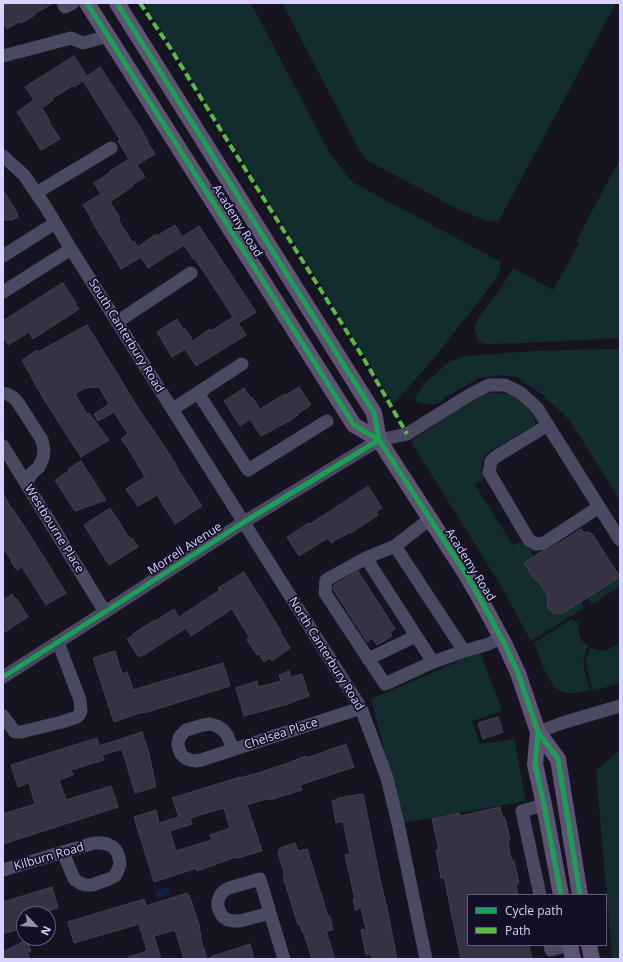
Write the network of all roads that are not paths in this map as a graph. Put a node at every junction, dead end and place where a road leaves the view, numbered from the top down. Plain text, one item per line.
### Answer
1 (63, 3) edge
2 (73, 3) edge
3 (87, 3) edge
4 (117, 3) edge
5 (108, 36) junction
6 (3, 56) edge
7 (111, 148) dead end
8 (3, 156) edge
9 (36, 193) junction
10 (55, 223) junction
11 (71, 249) junction
12 (3, 256) edge
13 (191, 273) dead end
14 (6, 290) edge
15 (117, 322) junction
16 (242, 364) dead end
17 (3, 393) edge
18 (198, 393) junction
19 (173, 410) junction
20 (327, 422) dead end
21 (548, 425) junction
22 (379, 440) junction
23 (3, 446) edge
24 (26, 484) junction
25 (599, 507) junction
26 (430, 519) junction
27 (244, 522) junction
28 (620, 540) edge
29 (395, 546) junction
30 (366, 558) junction
31 (105, 612) junction
32 (416, 636) junction
33 (501, 637) junction
34 (58, 642) junction
35 (464, 651) junction
36 (368, 659) junction
37 (433, 662) junction
38 (3, 677) edge
39 (620, 706) edge
40 (360, 708) junction
41 (3, 716) edge
42 (538, 732) junction
43 (233, 749) junction
44 (544, 806) junction
45 (63, 852) junction
46 (3, 870) edge
47 (540, 894) edge
48 (561, 894) edge
49 (580, 894) edge
50 (270, 913) junction
51 (566, 946) edge
52 (569, 946) edge
53 (589, 946) edge
54 (552, 951) edge
55 (284, 959) edge
56 (426, 959) edge
57 (573, 959) edge
58 (592, 959) edge

1 - 2 street
3 - 5 main road, Academy Road
4 - 22 main road, Academy Road
5 - 6 street
5 - 22 main road, Academy Road
7 - 9 street
8 - 9 street, South Canterbury Road
9 - 10 street, South Canterbury Road
10 - 11 street, South Canterbury Road
10 - 12 street
11 - 14 street
11 - 15 street, South Canterbury Road
13 - 15 street
15 - 19 street, South Canterbury Road
16 - 18 street
17 - 24 street
18 - 19 street
18 - 20 street
19 - 27 street, South Canterbury Road
21 - 22 street, Morrell Avenue
21 - 25 street, Morrell Avenue
21 - 25 street
22 - 26 main road, Academy Road
22 - 27 street, Morrell Avenue
23 - 24 street, Westbourne Place
24 - 31 street, Westbourne Place
25 - 28 street, Morrell Avenue
26 - 29 street
26 - 33 main road, Academy Road
27 - 31 street, Morrell Avenue
27 - 40 street, North Canterbury Road
29 - 30 street
29 - 35 street
30 - 32 street
30 - 36 street
31 - 34 street, Morrell Avenue
32 - 36 street
32 - 37 street
33 - 35 street
33 - 42 main road, Academy Road
34 - 38 street, Morrell Avenue
34 - 41 street
35 - 37 street
36 - 37 street
39 - 42 street
40 - 43 street, Chelsea Place
40 - 56 street, North Canterbury Road
42 - 44 main road, Academy Road
42 - 49 main road, Academy Road
43 - 43 street, Chelsea Place
44 - 47 street
44 - 48 main road, Academy Road
45 - 45 street, Kilburn Road
45 - 46 street, Kilburn Road
50 - 50 street
50 - 55 street
51 - 54 street
52 - 57 main road
53 - 58 main road

